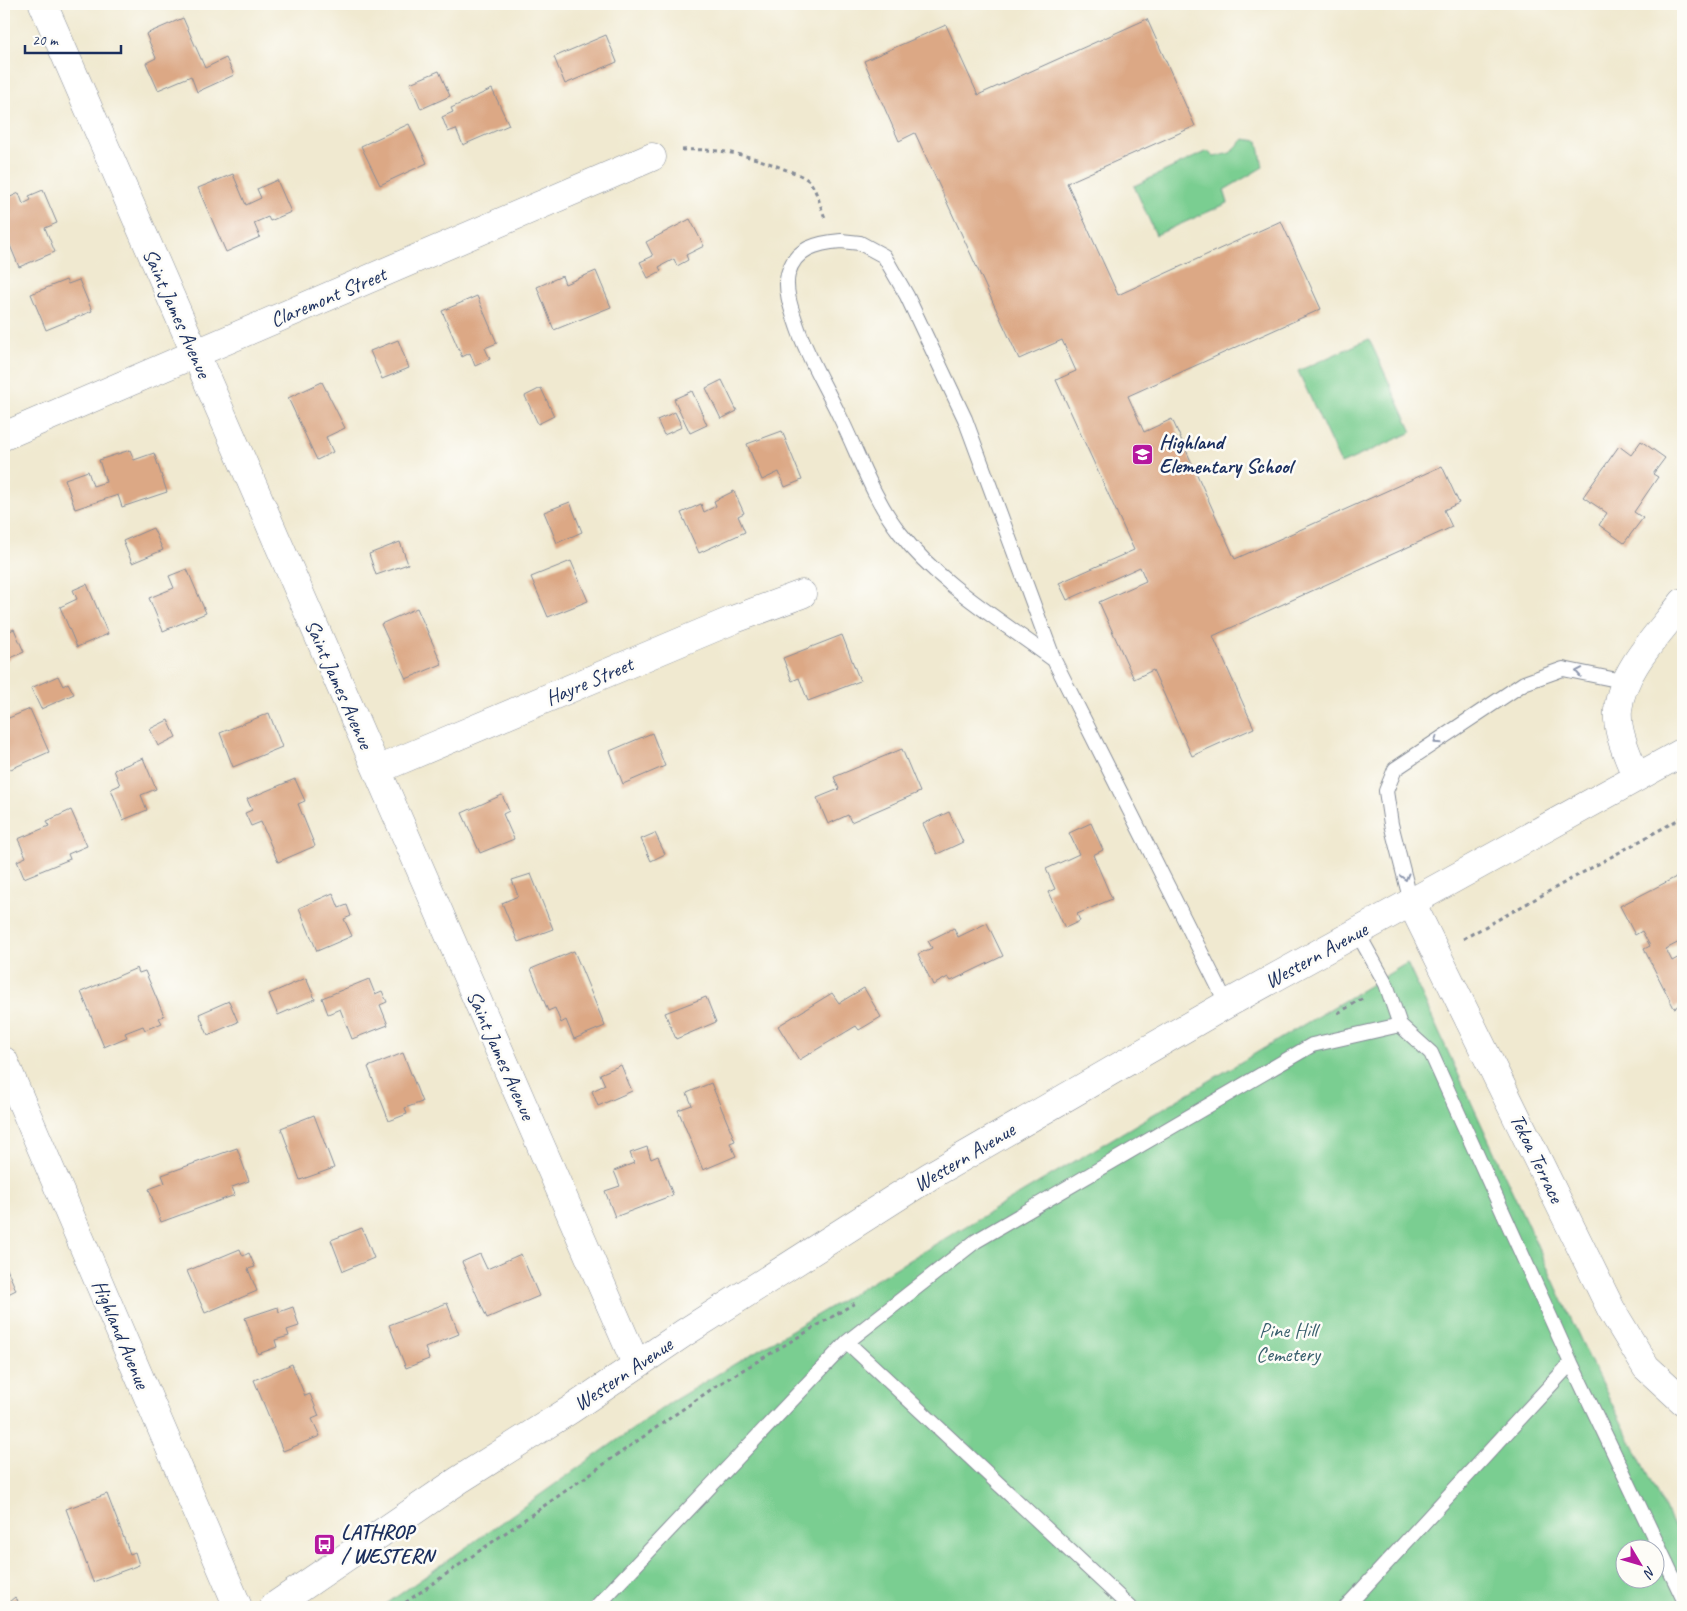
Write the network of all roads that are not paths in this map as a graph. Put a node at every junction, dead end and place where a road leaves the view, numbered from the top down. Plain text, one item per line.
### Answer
1 (43, 4) edge
2 (652, 157) road end
3 (195, 354) junction
4 (4, 436) edge
5 (802, 594) dead end
6 (1683, 602) edge
7 (1054, 660) junction
8 (1627, 682) junction
9 (1683, 752) edge
10 (377, 770) junction
11 (1636, 776) junction
12 (1411, 902) junction
13 (1357, 932) junction
14 (1227, 1004) junction
15 (1400, 1026) junction
16 (4, 1061) edge
17 (847, 1342) junction
18 (1572, 1363) junction
19 (636, 1364) junction
20 (1683, 1401) edge
21 (1683, 1598) edge
22 (238, 1607) edge
23 (274, 1607) edge
24 (596, 1607) edge
25 (1130, 1607) edge
26 (1346, 1607) edge

1 - 3 street, Saint James Avenue
2 - 3 street, Claremont Street
3 - 4 street, Claremont Street
3 - 10 street, Saint James Avenue
5 - 10 street, Hayre Street
6 - 8 street
7 - 7 lane
7 - 14 lane
8 - 11 street
8 -> 12 lane
9 - 11 street, Western Avenue
10 - 19 street, Saint James Avenue
11 - 12 street, Western Avenue
12 - 13 street, Western Avenue
12 - 20 street, Tekoa Terrace
13 - 14 street, Western Avenue
13 - 15 lane
14 - 19 street, Western Avenue
15 - 17 lane
15 - 18 lane
16 - 22 street, Highland Avenue
17 - 24 lane
17 - 25 lane
18 - 21 lane
18 - 26 lane
19 - 23 street, Western Avenue

